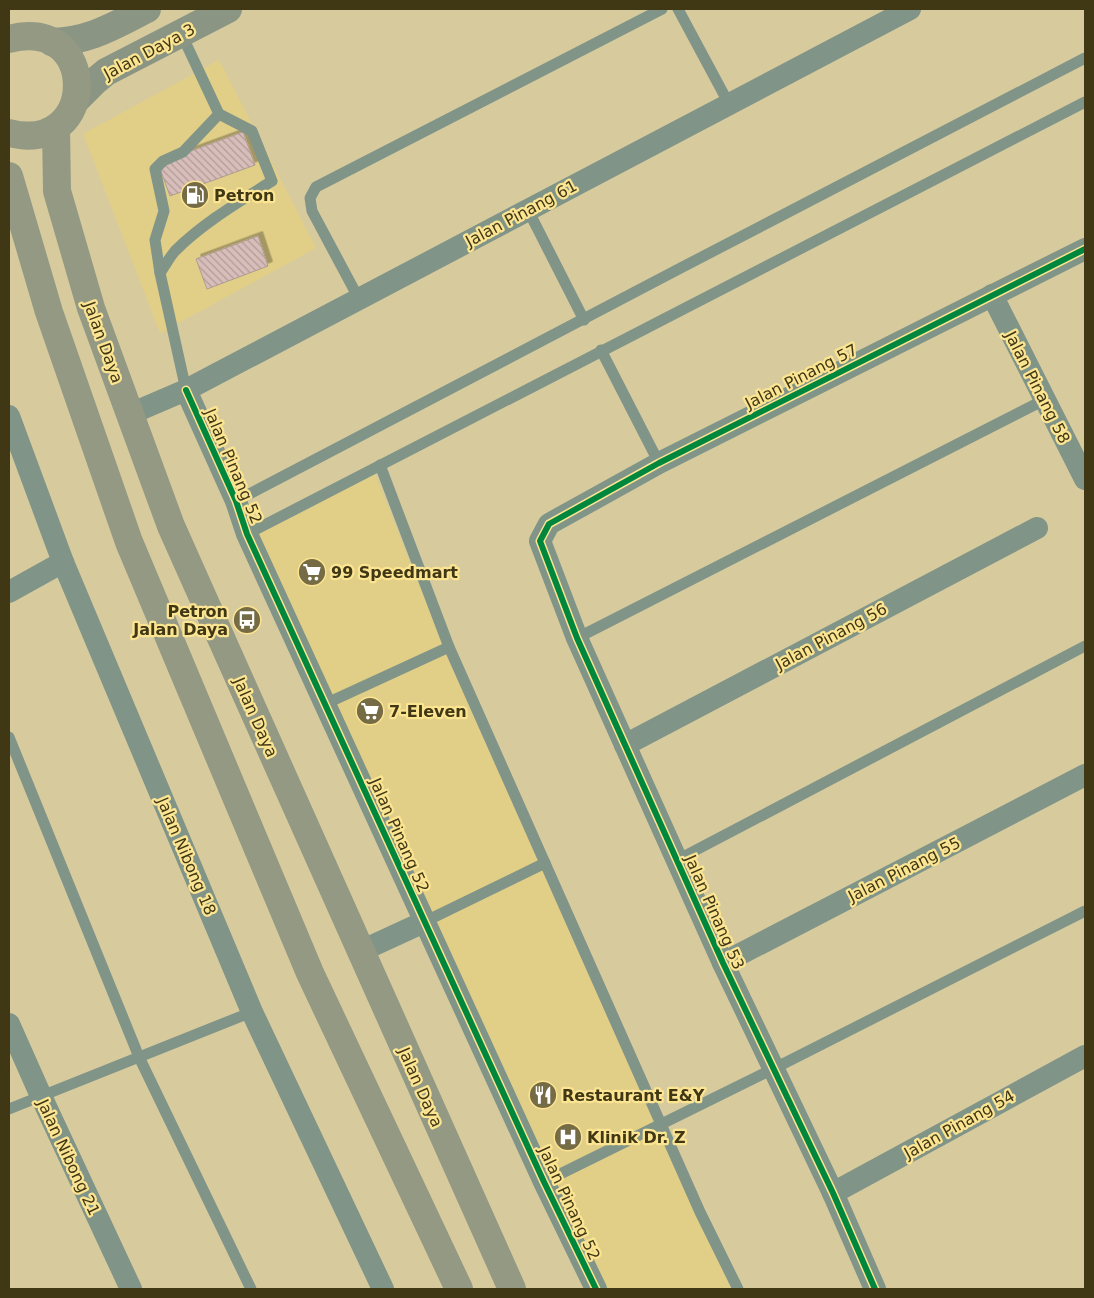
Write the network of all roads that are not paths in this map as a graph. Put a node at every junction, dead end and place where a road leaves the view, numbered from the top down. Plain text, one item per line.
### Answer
1 (147, 9) edge
2 (228, 9) edge
3 (662, 9) edge
4 (678, 9) edge
5 (910, 9) edge
6 (13, 33) edge
7 (181, 33) junction
8 (52, 42) junction
9 (1085, 58) edge
10 (76, 100) junction
11 (1085, 102) edge
12 (729, 104) junction
13 (219, 114) junction
14 (56, 128) junction
15 (9, 133) edge
16 (9, 176) edge
17 (528, 210) junction
18 (1085, 249) edge
19 (160, 274) junction
20 (992, 295) junction
21 (359, 299) junction
22 (584, 320) junction
23 (601, 350) junction
24 (186, 390) junction
25 (1044, 400) junction
26 (130, 414) junction
27 (9, 416) edge
28 (659, 463) junction
29 (380, 465) junction
30 (1085, 479) edge
31 (236, 501) junction
32 (1038, 528) dead end
33 (248, 534) junction
34 (540, 541) joint
35 (63, 562) junction
36 (9, 592) edge
37 (577, 638) junction
38 (1085, 646) edge
39 (450, 647) junction
40 (325, 704) junction
41 (9, 737) edge
42 (625, 744) junction
43 (1085, 775) edge
44 (677, 860) junction
45 (545, 863) junction
46 (1085, 911) edge
47 (424, 922) junction
48 (361, 951) junction
49 (723, 963) junction
50 (252, 1012) junction
51 (9, 1024) edge
52 (1085, 1056) edge
53 (139, 1057) junction
54 (773, 1069) junction
55 (40, 1096) junction
56 (9, 1109) edge
57 (661, 1123) junction
58 (544, 1182) junction
59 (833, 1193) junction
60 (131, 1289) edge
61 (251, 1289) edge
62 (383, 1289) edge
63 (459, 1289) edge
64 (512, 1289) edge
65 (596, 1289) edge
66 (738, 1289) edge
67 (875, 1289) edge

1 - 8 street
2 - 7 street, Jalan Daya 3
3 - 21 lane
4 - 12 lane
5 - 12 street, Jalan Pinang 61
6 - 8 main road
7 - 10 street, Jalan Daya 3
7 - 13 lane
8 - 10 main road
9 - 22 lane
10 - 14 main road
11 - 23 lane
12 - 17 street, Jalan Pinang 61
13 - 19 lane
13 - 19 lane
14 - 15 main road
14 - 26 main road, Jalan Daya
16 - 63 main road
17 - 21 street, Jalan Pinang 61
17 - 22 lane
18 - 20 street, Jalan Pinang 57
19 - 24 lane
20 - 25 street, Jalan Pinang 58
20 - 28 street, Jalan Pinang 57
21 - 24 street, Jalan Pinang 61
22 - 31 lane
23 - 28 lane
23 - 29 lane
24 - 26 street, Jalan Pinang 61
24 - 31 street, Jalan Pinang 52
25 - 30 street, Jalan Pinang 58
25 - 37 lane
26 - 48 main road, Jalan Daya
27 - 35 street, Jalan Nibong 18
28 - 34 street, Jalan Pinang 57
29 - 33 lane
29 - 39 lane
31 - 33 street, Jalan Pinang 52
32 - 42 street, Jalan Pinang 56
33 - 40 street, Jalan Pinang 52
34 - 37 street, Jalan Pinang 53
35 - 36 street
35 - 50 street, Jalan Nibong 18
37 - 42 street, Jalan Pinang 53
38 - 44 lane
39 - 40 lane
39 - 45 lane
40 - 47 street, Jalan Pinang 52
41 - 53 lane
42 - 44 street, Jalan Pinang 53
43 - 49 street, Jalan Pinang 55
44 - 49 street, Jalan Pinang 53
45 - 47 lane
45 - 57 lane
46 - 54 lane
47 - 48 street
47 - 58 street, Jalan Pinang 52
48 - 64 main road, Jalan Daya
49 - 54 street, Jalan Pinang 53
50 - 53 lane
50 - 62 street, Jalan Nibong 18
51 - 55 street, Jalan Nibong 21
52 - 59 street, Jalan Pinang 54
53 - 55 lane
53 - 61 lane
54 - 57 lane
54 - 59 street, Jalan Pinang 53
55 - 56 lane
55 - 60 street, Jalan Nibong 21
57 - 58 lane
57 - 66 lane
58 - 65 street, Jalan Pinang 52
59 - 67 street, Jalan Pinang 53

